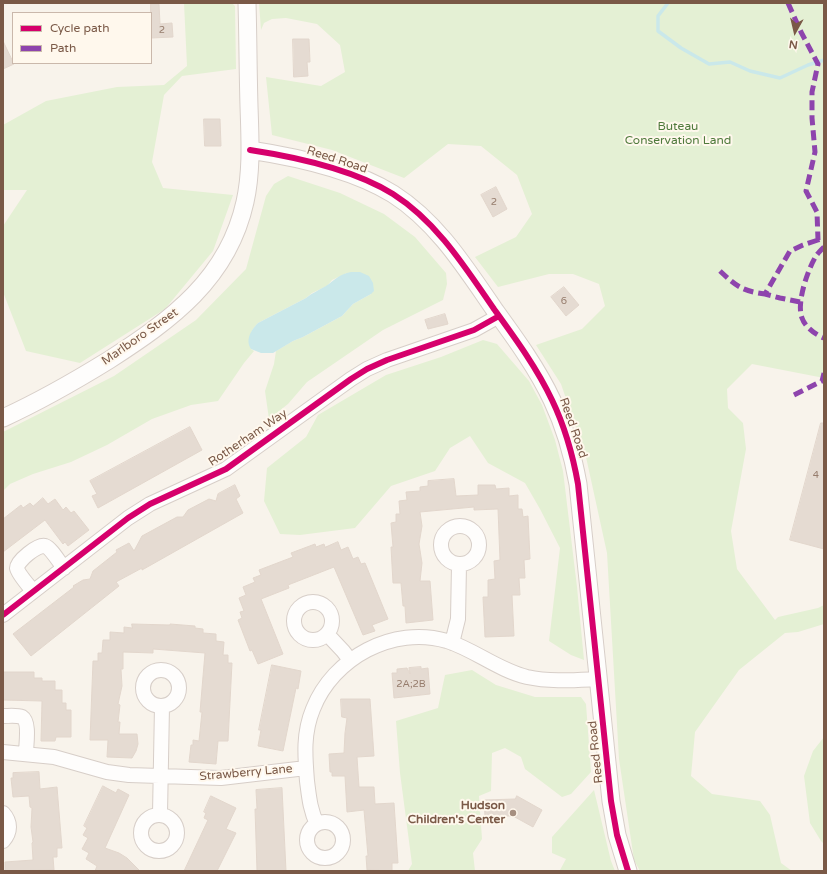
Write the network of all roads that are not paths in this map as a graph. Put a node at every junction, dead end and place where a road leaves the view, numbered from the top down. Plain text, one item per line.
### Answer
1 (247, 3) edge
2 (250, 150) junction
3 (499, 316) junction
4 (3, 418) edge
5 (459, 565) dead end
6 (64, 568) junction
7 (33, 591) junction
8 (3, 615) edge
9 (327, 634) dead end
10 (452, 643) junction
11 (350, 660) junction
12 (599, 679) junction
13 (162, 706) dead end
14 (3, 716) edge
15 (3, 752) edge
16 (26, 754) junction
17 (306, 768) junction
18 (161, 776) junction
19 (3, 813) edge
20 (160, 814) dead end
21 (317, 824) dead end
22 (3, 841) edge
23 (628, 871) edge

1 - 2 street, Marlboro Street
2 - 3 street, Reed Road
2 - 4 street, Marlboro Street
3 - 6 street, Rotherham Way
3 - 12 street, Reed Road
5 - 10 street
6 - 7 street, Rotherham Way
6 - 7 street
7 - 8 street, Rotherham Way
9 - 11 street
10 - 11 street
10 - 12 street
11 - 17 street
12 - 23 street, Reed Road
13 - 18 street
14 - 16 street
15 - 16 street, Strawberry Lane
16 - 18 street, Strawberry Lane
17 - 18 street, Strawberry Lane
17 - 21 street
18 - 20 street
19 - 22 street

